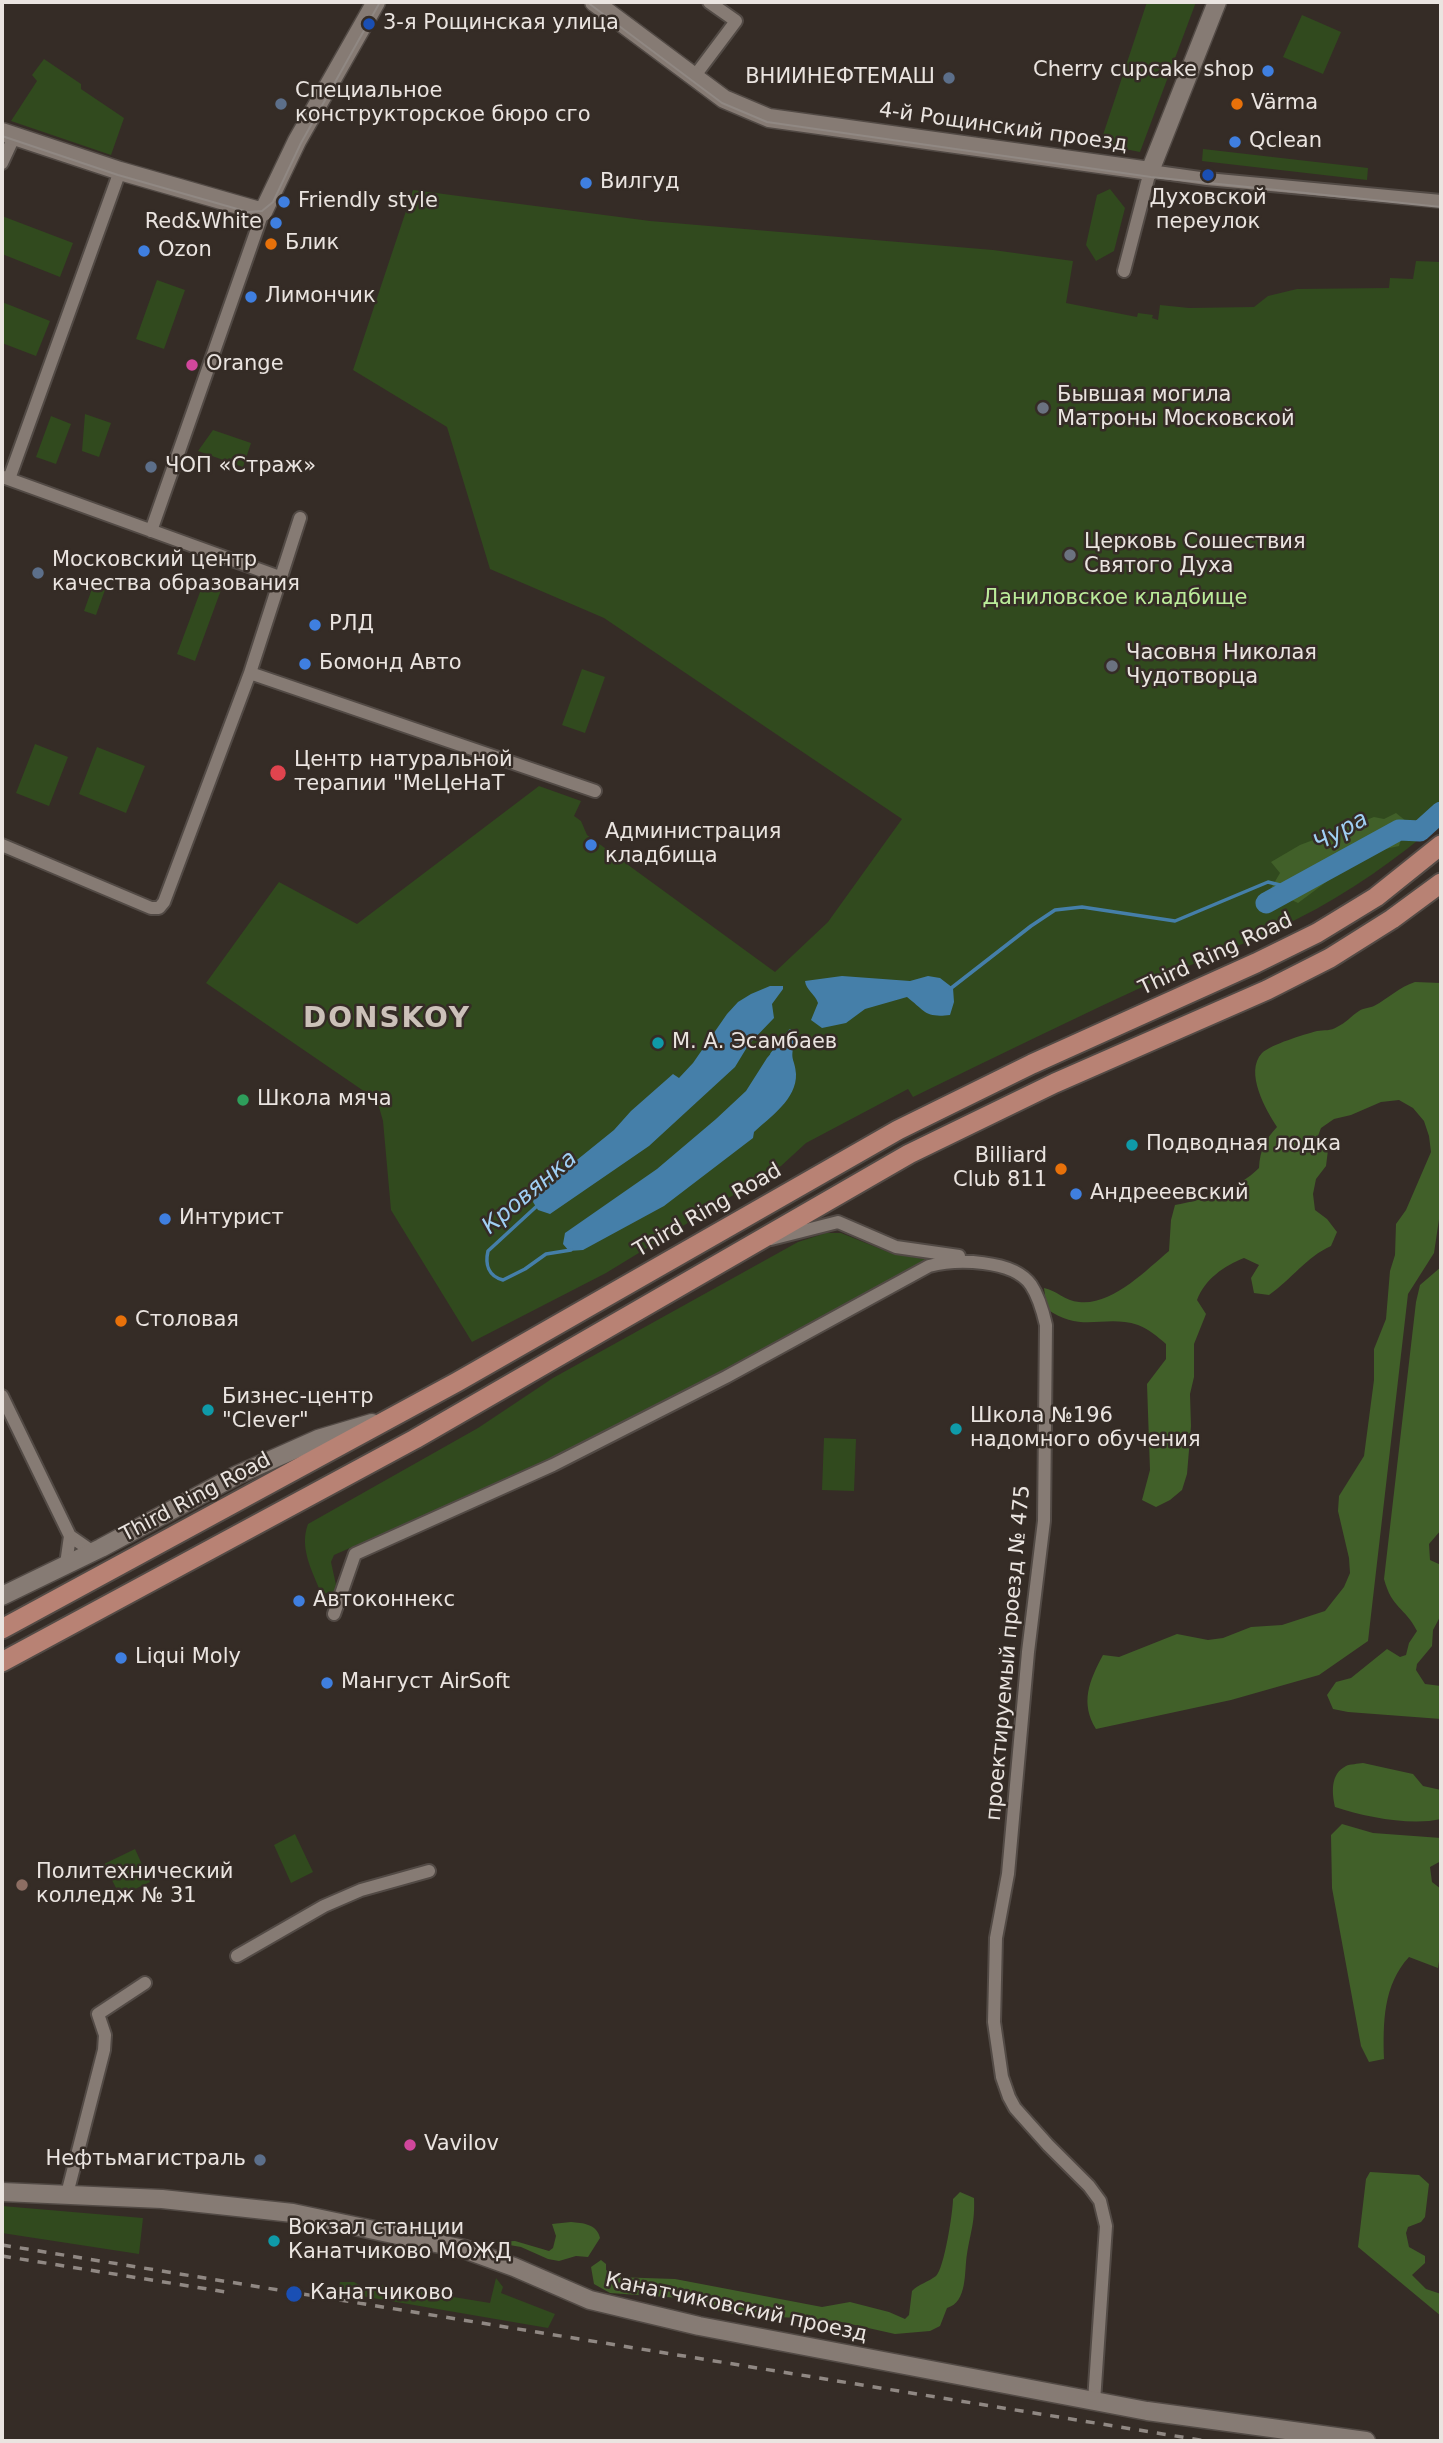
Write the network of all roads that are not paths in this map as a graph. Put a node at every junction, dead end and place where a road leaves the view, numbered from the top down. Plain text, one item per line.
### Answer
1 (376, 2) edge
2 (594, 2) edge
3 (709, 2) edge
4 (1217, 2) edge
5 (694, 77) junction
6 (8, 134) edge
7 (2, 163) edge
8 (120, 171) junction
9 (1150, 171) junction
10 (1441, 201) edge
11 (263, 212) junction
12 (1124, 271) dead end
13 (5, 478) edge
14 (300, 517) dead end
15 (151, 531) junction
16 (282, 578) junction
17 (250, 673) junction
18 (595, 791) dead end
19 (2, 845) edge
20 (1441, 845) edge
21 (1441, 883) edge
22 (747, 1245) junction
23 (984, 1262) junction
24 (2, 1396) edge
25 (394, 1416) junction
26 (70, 1536) junction
27 (93, 1552) junction
28 (66, 1564) junction
29 (2, 1597) edge
30 (334, 1614) dead end
31 (2, 1629) edge
32 (2, 1662) edge
33 (429, 1871) dead end
34 (237, 1956) dead end
35 (145, 1983) dead end
36 (2, 2192) edge
37 (67, 2194) junction
38 (1095, 2392) junction
39 (1366, 2441) edge

1 - 11 street
2 - 5 street, 4-й Рощинский проезд
3 - 5 street
4 - 9 street
5 - 9 street, 4-й Рощинский проезд
6 - 7 street
6 - 8 street
8 - 11 street
8 - 13 street
9 - 10 street, 4-й Рощинский проезд
9 - 12 street
11 - 15 street
13 - 15 street
14 - 16 street
15 - 16 street
16 - 17 street
17 - 18 street
17 - 19 street
20 - 25 main road, Third Ring Road
21 - 22 main road
22 - 23 street
22 - 32 main road
23 - 30 street, проектируемый проезд № 475
23 - 38 street, проектируемый проезд № 475
24 - 26 street
25 - 27 street
25 - 31 main road, Third Ring Road
26 - 27 street
26 - 28 street
27 - 28 street
28 - 29 street
33 - 34 street
35 - 37 street
36 - 37 street, Канатчиковский проезд
37 - 38 street, Канатчиковский проезд
38 - 39 street, Канатчиковский проезд

